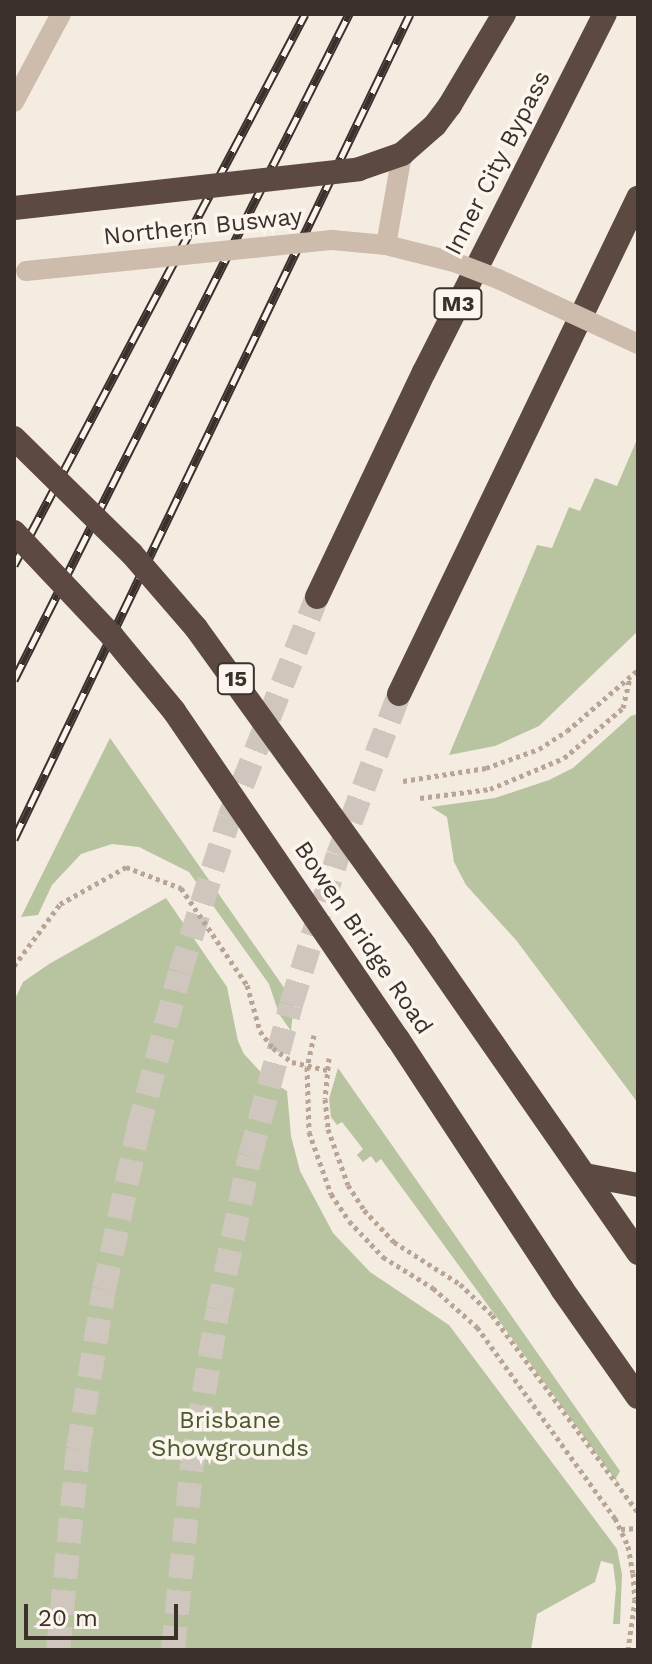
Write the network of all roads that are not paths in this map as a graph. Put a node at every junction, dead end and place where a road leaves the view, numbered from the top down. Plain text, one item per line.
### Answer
1 (61, 14) edge
2 (504, 14) edge
3 (605, 14) edge
4 (14, 102) edge
5 (402, 154) junction
6 (638, 198) edge
7 (14, 208) edge
8 (386, 245) junction
9 (18, 272) edge
10 (638, 344) edge
11 (14, 438) edge
12 (14, 532) edge
13 (317, 597) tunnel mouth
14 (399, 694) tunnel mouth
15 (585, 1175) junction
16 (638, 1185) edge
17 (638, 1253) edge
18 (638, 1397) edge

1 - 4 lane
2 - 5 highway
3 - 13 highway, Inner City Bypass / M3
5 - 7 highway, bridge
5 - 8 lane
6 - 14 highway
8 - 9 lane, Northern Busway, bridge
8 - 10 lane, Northern Busway, bridge
11 - 15 highway, Bowen Bridge Road / 15, bridge
12 - 18 highway, Bowen Bridge Road, bridge
15 - 16 highway
15 - 17 highway, Bowen Bridge Road / 15

